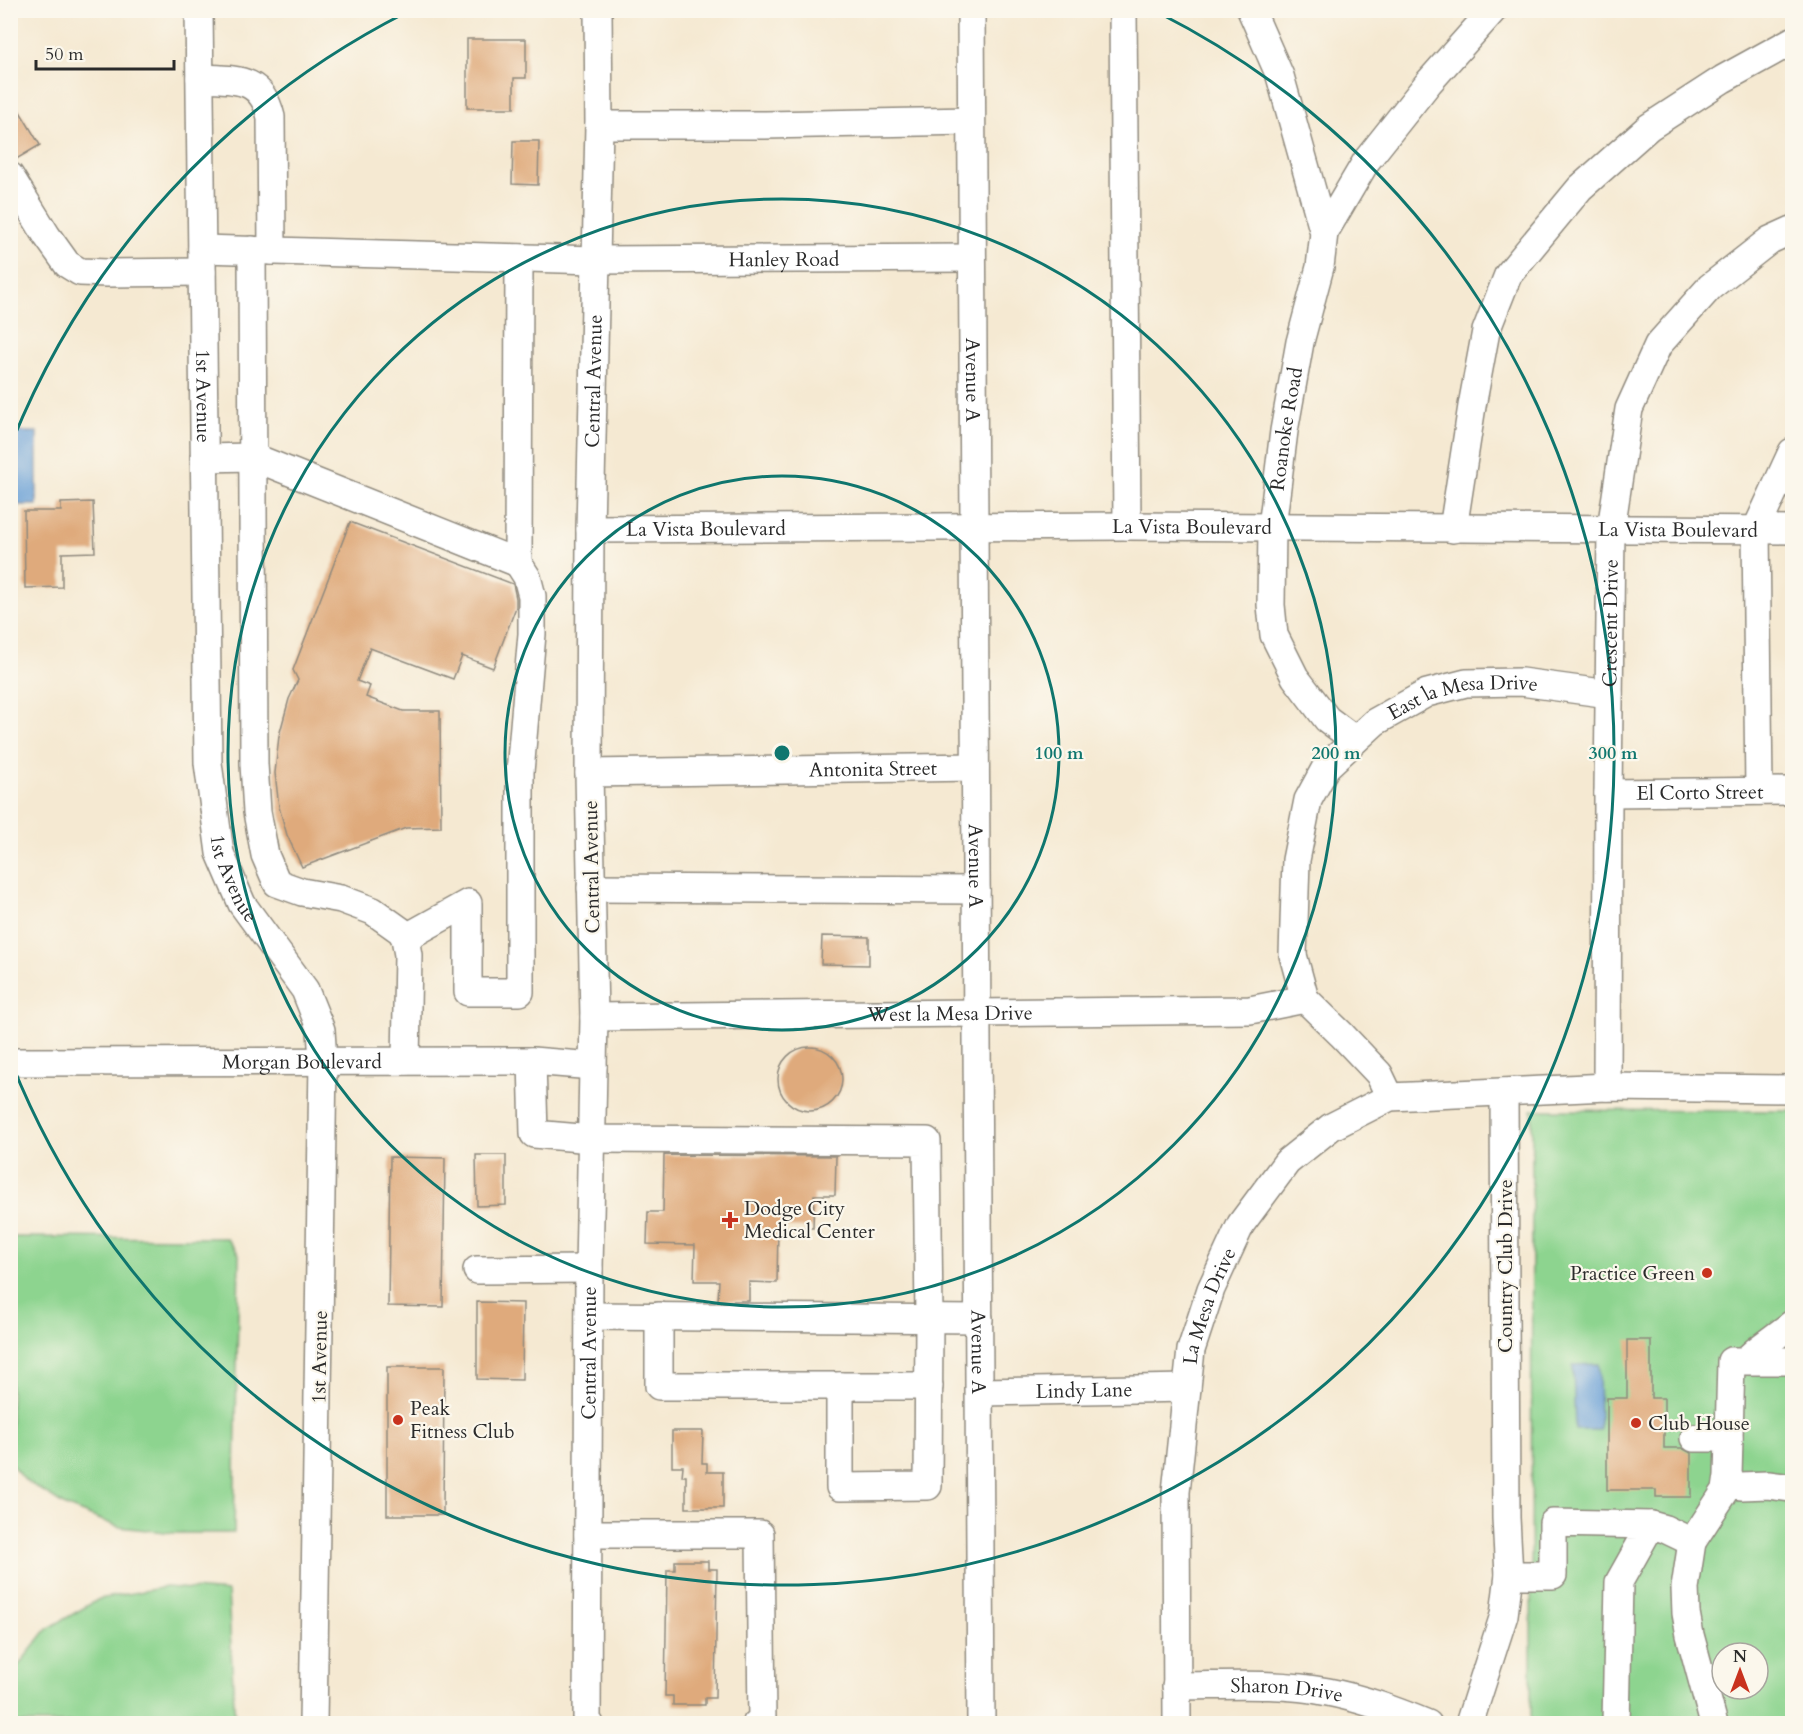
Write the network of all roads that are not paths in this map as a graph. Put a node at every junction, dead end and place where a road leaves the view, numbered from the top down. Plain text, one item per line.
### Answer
1 (199, 10) edge
2 (598, 10) edge
3 (971, 10) edge
4 (1123, 10) edge
5 (1251, 10) edge
6 (1492, 10) edge
7 (1792, 41) edge
8 (200, 78) junction
9 (971, 121) junction
10 (598, 125) junction
11 (10, 176) edge
12 (1792, 231) edge
13 (1324, 234) junction
14 (262, 250) junction
15 (519, 258) junction
16 (972, 258) junction
17 (202, 260) junction
18 (595, 260) junction
19 (1792, 452) edge
20 (253, 457) junction
21 (204, 458) junction
22 (1127, 526) junction
23 (974, 527) junction
24 (1272, 527) junction
25 (590, 529) junction
26 (1453, 529) junction
27 (1611, 529) junction
28 (1756, 530) junction
29 (1792, 530) edge
30 (518, 563) junction
31 (1609, 694) junction
32 (1355, 741) junction
33 (975, 767) junction
34 (589, 773) junction
35 (1759, 791) junction
36 (1792, 791) edge
37 (1608, 793) junction
38 (591, 888) junction
39 (976, 890) junction
40 (405, 938) junction
41 (1305, 999) junction
42 (977, 1013) junction
43 (594, 1017) junction
44 (406, 1061) junction
45 (532, 1061) junction
46 (10, 1062) edge
47 (323, 1062) junction
48 (593, 1066) junction
49 (1607, 1087) junction
50 (1792, 1089) edge
51 (1504, 1092) junction
52 (1390, 1097) junction
53 (592, 1139) junction
54 (589, 1269) junction
55 (477, 1270) dead end
56 (589, 1316) junction
57 (659, 1316) junction
58 (929, 1319) junction
59 (979, 1319) junction
60 (1792, 1324) edge
61 (1746, 1360) junction
62 (1792, 1361) edge
63 (840, 1386) junction
64 (928, 1386) junction
65 (1187, 1388) junction
66 (980, 1392) junction
67 (1694, 1437) dead end
68 (1729, 1438) junction
69 (1728, 1484) junction
70 (1792, 1488) edge
71 (1652, 1525) junction
72 (588, 1534) junction
73 (1692, 1542) junction
74 (1509, 1575) junction
75 (1176, 1686) junction
76 (313, 1724) edge
77 (588, 1724) edge
78 (756, 1724) edge
79 (981, 1724) edge
80 (1177, 1724) edge
81 (1428, 1724) edge
82 (1468, 1724) edge
83 (1616, 1724) edge
84 (1714, 1724) edge

1 - 8 street, 1st Avenue
2 - 10 street, Central Avenue
3 - 9 street, Avenue A
4 - 22 street
5 - 13 street, Roanoke Road
6 - 13 street, Roanoke Road
7 - 26 street
8 - 14 street
8 - 17 street, 1st Avenue
9 - 10 street
9 - 16 street, Avenue A
10 - 18 street, Central Avenue
11 - 17 street, Hanley Road
12 - 27 street, Crescent Drive
13 - 24 street, Roanoke Road
14 - 15 street, Hanley Road
14 - 17 street, Hanley Road
14 - 20 street
15 - 18 street, Hanley Road
15 - 30 street
16 - 18 street, Hanley Road
16 - 23 street, Avenue A
17 - 21 street, 1st Avenue
18 - 25 street, Central Avenue
19 - 28 street
20 - 21 street
20 - 30 street
20 - 40 street
21 - 47 street, 1st Avenue
22 - 23 street, La Vista Boulevard
22 - 24 street, La Vista Boulevard
23 - 25 street, La Vista Boulevard
23 - 33 street, Avenue A
24 - 26 street, La Vista Boulevard
24 - 32 street, Roanoke Road
25 - 34 street, Central Avenue
26 - 27 street, La Vista Boulevard
27 - 28 street, La Vista Boulevard
27 - 31 street, Crescent Drive
28 - 29 street, La Vista Boulevard
28 - 35 street
30 - 40 street
31 - 32 street, East la Mesa Drive
31 - 37 street, Crescent Drive
32 - 41 street, East la Mesa Drive
33 - 34 street, Antonita Street
33 - 39 street, Avenue A
34 - 38 street, Central Avenue
35 - 36 street, El Corto Street
35 - 37 street, El Corto Street
37 - 49 street, Crescent Drive
38 - 39 street
38 - 43 street, Central Avenue
39 - 42 street, Avenue A
40 - 44 street
41 - 42 street, West la Mesa Drive
41 - 52 street
42 - 43 street, West la Mesa Drive
42 - 59 street, Avenue A
43 - 48 street, Central Avenue
44 - 45 street, Morgan Boulevard
44 - 47 street, Morgan Boulevard
45 - 48 street, Morgan Boulevard
45 - 53 street
46 - 47 street, Morgan Boulevard
47 - 76 street, 1st Avenue
48 - 53 street, Central Avenue
49 - 50 street
49 - 51 street
51 - 52 street
51 - 74 street, Country Club Drive
52 - 65 street, La Mesa Drive
53 - 54 street, Central Avenue
53 - 58 street
54 - 55 street
54 - 56 street, Central Avenue
56 - 57 street
56 - 72 street, Central Avenue
57 - 58 street
57 - 63 street
58 - 59 street
58 - 64 street
59 - 66 street, Avenue A
60 - 61 street
61 - 62 street
61 - 68 street
63 - 64 street
63 - 64 street
65 - 66 street, Lindy Lane
65 - 75 street, La Mesa Drive
66 - 79 street, Avenue A
67 - 68 street
68 - 69 street
69 - 70 street
69 - 73 street
71 - 73 street
71 - 74 street
71 - 83 street
72 - 77 street, Central Avenue
72 - 78 street
73 - 84 street
74 - 82 street, Country Club Drive
75 - 80 street, La Mesa Drive
75 - 81 street, Sharon Drive

